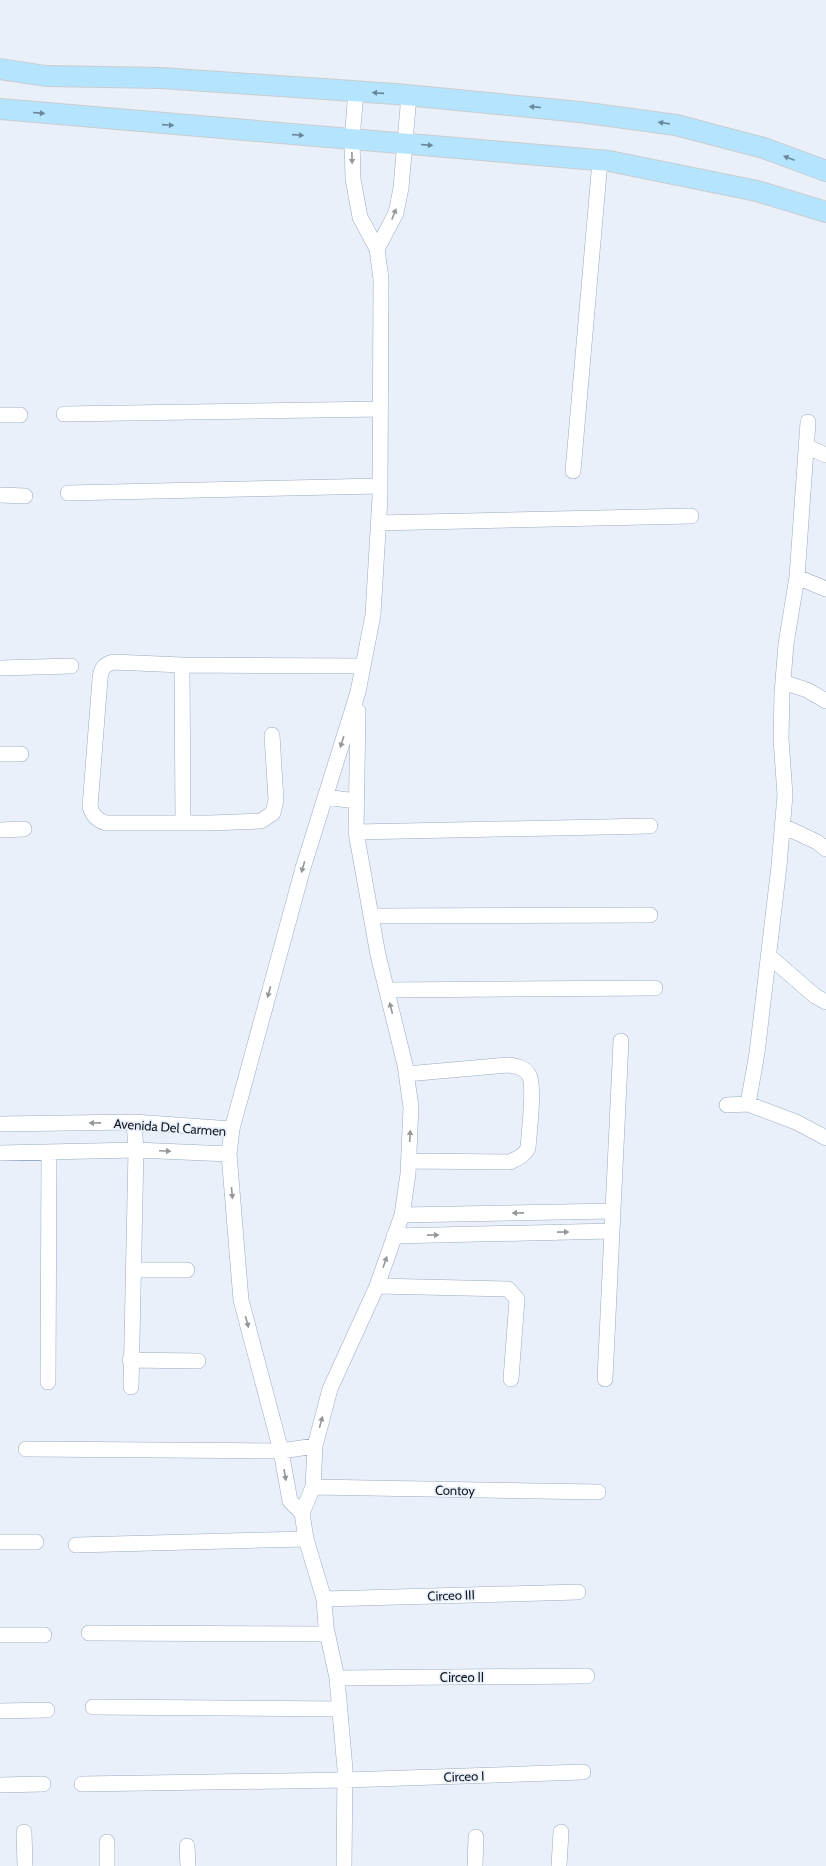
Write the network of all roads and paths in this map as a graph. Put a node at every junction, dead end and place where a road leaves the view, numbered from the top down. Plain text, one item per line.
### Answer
1 (0, 69) edge
2 (356, 92) junction
3 (409, 95) junction
4 (0, 109) edge
5 (352, 139) junction
6 (404, 143) junction
7 (600, 161) junction
8 (826, 171) edge
9 (826, 212) edge
10 (377, 248) junction
11 (380, 409) junction
12 (64, 414) dead end
13 (0, 415) edge
14 (20, 415) dead end
15 (808, 422) dead end
16 (807, 447) junction
17 (826, 455) edge
18 (573, 471) dead end
19 (380, 486) junction
20 (68, 493) dead end
21 (0, 495) edge
22 (25, 496) dead end
23 (691, 516) dead end
24 (378, 523) junction
25 (797, 577) junction
26 (826, 589) edge
27 (182, 665) junction
28 (72, 666) dead end
29 (363, 666) junction
30 (0, 668) edge
31 (783, 682) junction
32 (358, 692) junction
33 (826, 701) edge
34 (272, 735) dead end
35 (0, 754) edge
36 (21, 754) dead end
37 (325, 797) junction
38 (356, 801) junction
39 (183, 823) junction
40 (650, 826) dead end
41 (782, 826) junction
42 (24, 829) dead end
43 (0, 830) edge
44 (356, 832) junction
45 (826, 849) edge
46 (650, 915) dead end
47 (371, 916) junction
48 (769, 956) junction
49 (655, 988) dead end
50 (387, 990) junction
51 (826, 1002) edge
52 (621, 1041) dead end
53 (406, 1074) junction
54 (748, 1104) junction
55 (727, 1106) dead end
56 (134, 1122) junction
57 (0, 1124) edge
58 (232, 1129) junction
59 (826, 1138) edge
60 (136, 1150) junction
61 (0, 1153) edge
62 (49, 1153) junction
63 (229, 1154) junction
64 (409, 1161) junction
65 (613, 1211) junction
66 (402, 1215) junction
67 (612, 1231) junction
68 (394, 1236) junction
69 (133, 1270) junction
70 (187, 1270) dead end
71 (377, 1286) junction
72 (130, 1360) junction
73 (198, 1361) dead end
74 (511, 1379) dead end
75 (605, 1379) dead end
76 (48, 1382) dead end
77 (131, 1387) dead end
78 (315, 1446) junction
79 (26, 1449) dead end
80 (281, 1451) junction
81 (313, 1487) junction
82 (598, 1492) dead end
83 (302, 1513) junction
84 (306, 1539) junction
85 (0, 1542) edge
86 (36, 1542) dead end
87 (76, 1544) dead end
88 (578, 1592) dead end
89 (324, 1599) junction
90 (89, 1632) dead end
91 (328, 1634) junction
92 (0, 1635) edge
93 (44, 1635) dead end
94 (587, 1676) dead end
95 (337, 1678) junction
96 (93, 1707) dead end
97 (340, 1708) junction
98 (47, 1710) dead end
99 (0, 1711) edge
100 (583, 1772) dead end
101 (345, 1780) junction
102 (43, 1784) dead end
103 (82, 1784) dead end
104 (0, 1785) edge
105 (24, 1832) dead end
106 (561, 1832) dead end
107 (476, 1837) dead end
108 (107, 1842) dead end
109 (187, 1846) dead end
110 (25, 1866) edge
111 (107, 1866) edge
112 (188, 1866) edge
113 (344, 1866) edge
114 (475, 1866) edge
115 (559, 1866) edge

1 - 2 main road
3 -> 2 main road
2 - 5 street
3 - 6 street
8 -> 3 main road
4 -> 5 main road
5 - 6 main road
5 -> 10 street
6 -> 7 main road
10 -> 6 street
7 - 9 main road
7 - 18 street
10 - 11 street
11 - 12 street
11 - 19 street
13 - 14 street
15 - 16 street
16 - 17 street
16 - 25 street
19 - 20 street
19 - 24 street
21 - 22 street
23 - 24 street
24 - 29 street
25 - 26 street
25 - 31 street
27 - 29 street
27 - 39 street
27 - 39 street
28 - 30 street
29 - 32 street
31 - 33 street
31 - 41 street
32 -> 37 street
32 - 38 street
34 - 39 street
35 - 36 street
37 - 38 street
37 -> 58 street
38 - 44 street
40 - 44 street
41 - 45 street
41 - 48 street
42 - 43 street
44 - 47 street
46 - 47 street
47 - 50 street
48 - 51 street
48 - 54 street
49 - 50 street
53 -> 50 street
52 - 65 street
64 -> 53 street
53 - 64 street
54 - 55 street
54 - 59 street
56 -> 57 street, Avenida Del Carmen
56 - 58 street, Avenida Del Carmen
56 - 60 street
58 - 63 street, Avenida Del Carmen
60 - 62 street, Avenida Del Carmen
60 -> 63 street, Avenida Del Carmen
60 - 69 street
61 - 62 street, Avenida Del Carmen
62 - 76 street
63 -> 80 street
64 - 66 street
65 -> 66 street
65 - 67 street
66 - 68 street
68 -> 67 street
67 - 75 street
71 -> 68 street
69 - 70 street
69 - 72 street
71 - 74 street
78 -> 71 street
72 - 73 street
72 - 77 street
78 - 80 street
78 - 81 street
79 - 80 street
80 -> 83 street
81 - 82 street, Contoy
81 - 83 street
83 - 84 street
84 - 87 street
84 - 89 street
85 - 86 street
88 - 89 street, Circeo III
89 - 91 street
90 - 91 street
91 - 95 street
92 - 93 street
94 - 95 street, Circeo II
95 - 97 street
96 - 97 street
97 - 101 street
98 - 99 street
100 - 101 street, Circeo I
101 - 103 street, Circeo I
101 - 113 street
102 - 104 street
105 - 110 street
106 - 115 street
107 - 114 street
108 - 111 street
109 - 112 street

